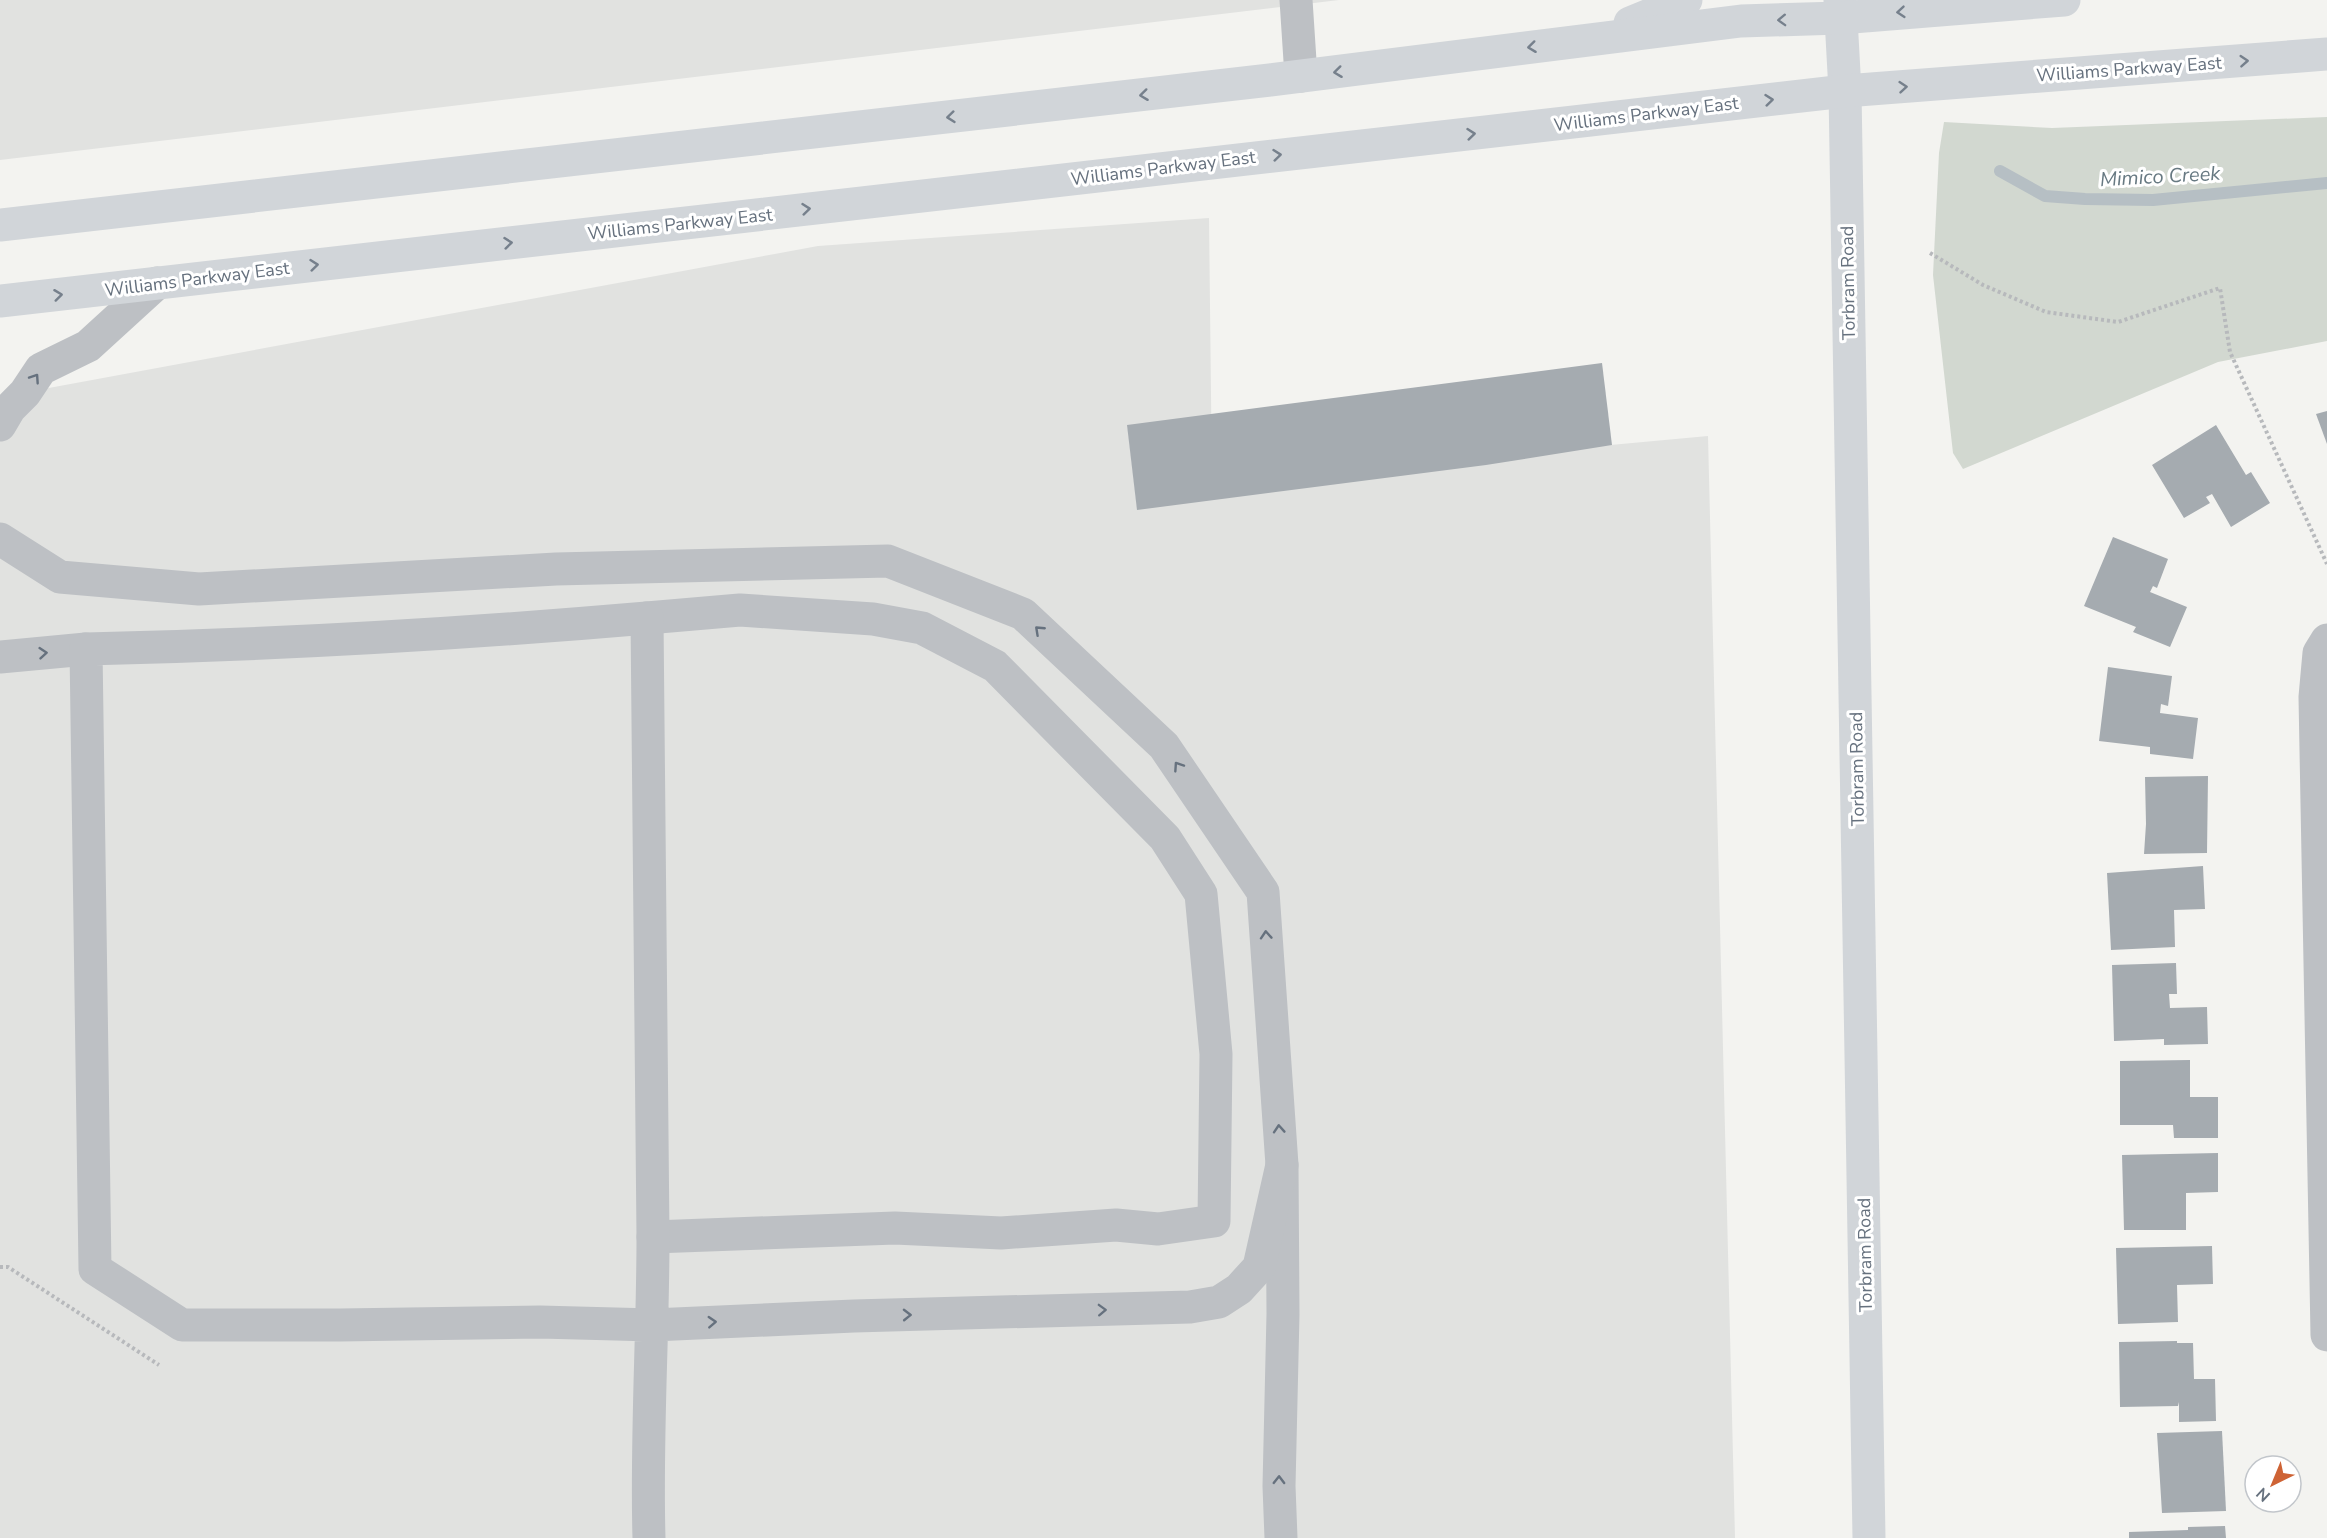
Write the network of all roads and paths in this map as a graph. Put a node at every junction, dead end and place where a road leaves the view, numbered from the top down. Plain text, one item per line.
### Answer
1 (1296, 0) edge
2 (1686, 0) edge
3 (2064, 0) edge
4 (1840, 9) edge
5 (1590, 40) junction
6 (2327, 54) edge
7 (1300, 76) junction
8 (1845, 91) junction
9 (0, 225) edge
10 (1930, 253) dead end
11 (157, 283) junction
12 (0, 302) edge
13 (0, 425) edge
14 (0, 539) edge
15 (2327, 564) edge
16 (647, 618) junction
17 (2327, 640) edge
18 (86, 649) junction
19 (0, 657) edge
20 (1282, 1165) junction
21 (653, 1237) junction
22 (0, 1268) edge
23 (653, 1325) junction
24 (2327, 1335) edge
25 (159, 1365) dead end
26 (649, 1538) edge
27 (1281, 1538) edge
28 (1869, 1538) edge

1 - 7 street
2 - 5 main road
3 -> 4 main road
4 -> 5 main road
4 - 8 main road, Torbram Road
5 -> 7 main road
8 -> 6 main road, Williams Parkway East
7 -> 9 main road
11 -> 8 main road, Williams Parkway East
8 - 28 main road, Torbram Road
10 - 15 path
12 -> 11 main road, Williams Parkway East
13 -> 11 street
20 -> 14 street
16 - 18 street
16 - 21 street
16 - 21 street
17 - 24 street
19 -> 18 street
18 - 23 street
23 -> 20 street
27 -> 20 street
21 - 23 street
22 - 25 path
23 - 26 street

